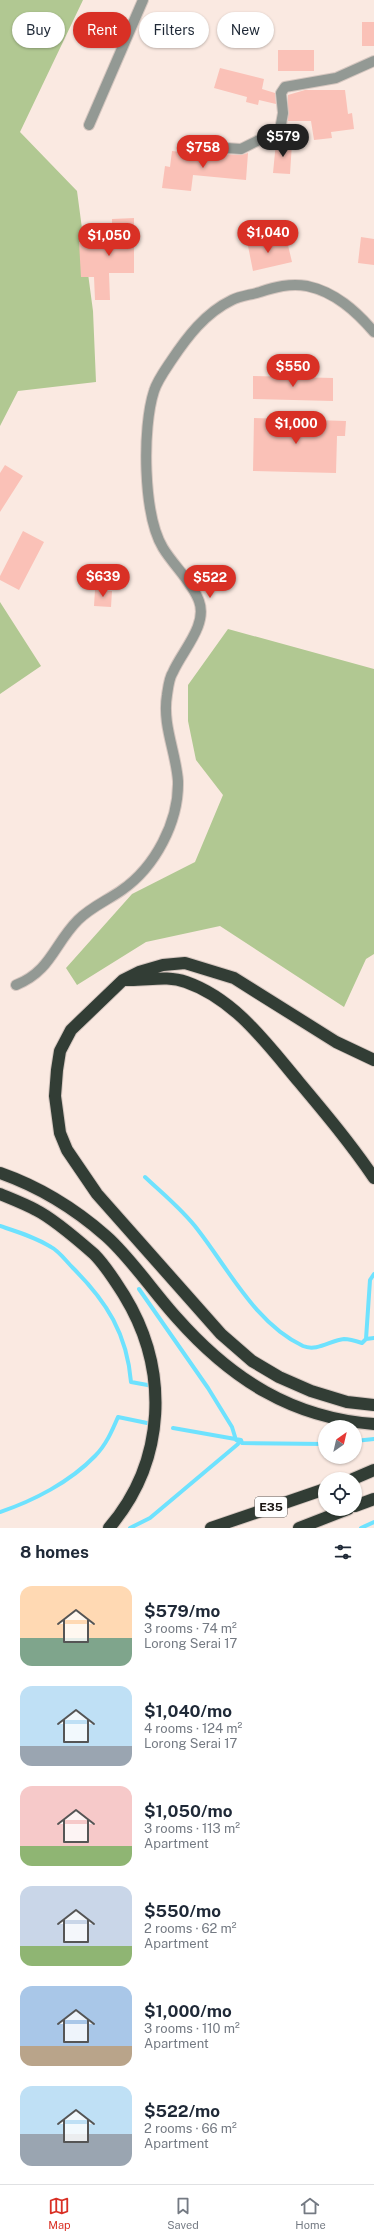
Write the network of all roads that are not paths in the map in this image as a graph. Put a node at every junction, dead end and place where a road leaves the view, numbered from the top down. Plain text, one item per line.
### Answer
1 (143, 0) edge
2 (374, 61) edge
3 (89, 125) dead end
4 (183, 145) dead end
5 (374, 332) edge
6 (123, 980) junction
7 (16, 985) dead end
8 (374, 1060) edge
9 (0, 1173) edge
10 (374, 1178) edge
11 (0, 1194) edge
12 (374, 1405) edge
13 (374, 1424) edge
14 (374, 1470) edge
15 (362, 1475) edge
16 (318, 1491) edge
17 (374, 1499) edge
18 (362, 1503) edge
19 (330, 1516) edge
20 (109, 1528) edge
21 (211, 1528) edge
22 (299, 1528) edge

1 - 3 street
2 - 4 street
5 - 7 street
6 - 8 highway
6 - 10 highway
6 - 12 highway
9 - 13 highway
11 - 20 highway
14 - 15 highway
16 - 21 highway, E35
17 - 18 highway
19 - 22 highway, E35

